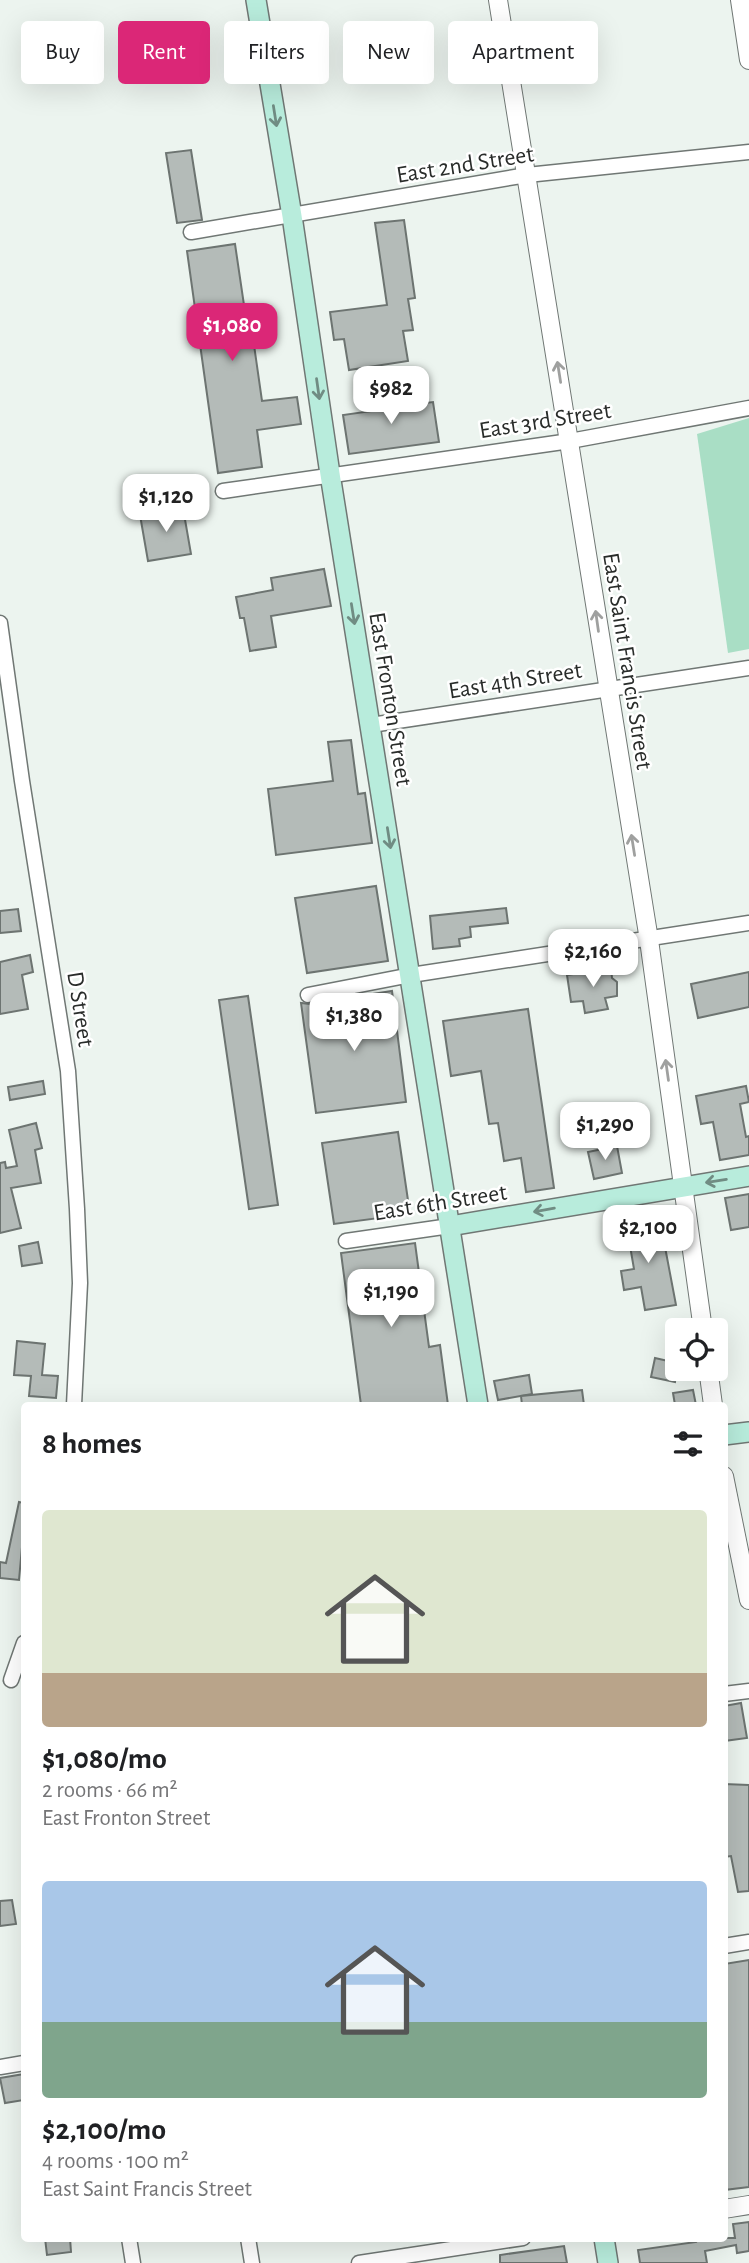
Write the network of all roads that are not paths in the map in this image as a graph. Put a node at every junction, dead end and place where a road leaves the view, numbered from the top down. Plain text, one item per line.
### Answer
1 (256, 0) edge
2 (498, 0) edge
3 (740, 0) edge
4 (749, 60) edge
5 (749, 152) edge
6 (527, 175) junction
7 (292, 216) junction
8 (191, 232) dead end
9 (749, 408) edge
10 (570, 441) junction
11 (330, 474) junction
12 (223, 491) dead end
13 (0, 623) edge
14 (749, 667) edge
15 (607, 689) junction
16 (371, 725) junction
17 (749, 923) edge
18 (649, 940) junction
19 (411, 975) junction
20 (308, 995) dead end
21 (749, 1176) edge
22 (684, 1186) junction
23 (450, 1226) junction
24 (346, 1241) dead end
25 (701, 1318) edge
26 (710, 1381) edge
27 (75, 1402) edge
28 (478, 1402) edge
29 (713, 1402) edge
30 (749, 1432) edge
31 (728, 1435) edge
32 (728, 1496) edge
33 (749, 1600) edge
34 (21, 1652) edge
35 (11, 1680) dead end
36 (749, 1691) edge
37 (728, 1694) edge
38 (749, 1942) edge
39 (728, 1945) edge
40 (21, 2064) edge
41 (0, 2067) edge
42 (749, 2206) edge
43 (728, 2209) edge
44 (130, 2242) edge
45 (249, 2242) edge
46 (497, 2242) edge
47 (605, 2242) edge
48 (133, 2263) edge
49 (252, 2263) edge
50 (359, 2263) edge
51 (608, 2263) edge

1 -> 7 main road, East Fronton Street
2 - 6 street, East Saint Francis Street
3 - 4 street
5 - 6 street, East 2nd Street
6 - 7 street, East 2nd Street
10 -> 6 street, East Saint Francis Street
7 - 8 street, East 2nd Street
7 -> 11 main road, East Fronton Street
9 - 10 street, East 3rd Street
10 - 11 street, East 3rd Street
15 -> 10 street, East Saint Francis Street
11 - 12 street, East 3rd Street
11 -> 16 main road, East Fronton Street
13 - 27 street, D Street
14 - 15 street, East 4th Street
15 - 16 street, East 4th Street
18 -> 15 street, East Saint Francis Street
16 -> 19 main road, East Fronton Street
17 - 18 street
18 - 19 street
22 -> 18 street, East Saint Francis Street
19 - 20 street
19 - 23 main road, East Fronton Street
21 -> 22 main road, East 6th Street
22 -> 23 main road, East 6th Street
22 - 25 street, East Saint Francis Street
23 - 24 street, East 6th Street
23 - 28 main road, East Fronton Street
26 - 29 street
30 - 31 main road
32 - 33 street
34 - 35 street
36 - 37 street
38 - 39 street
40 - 41 street
42 - 43 street
44 - 48 street
45 - 49 street
46 - 50 street
47 - 51 main road

